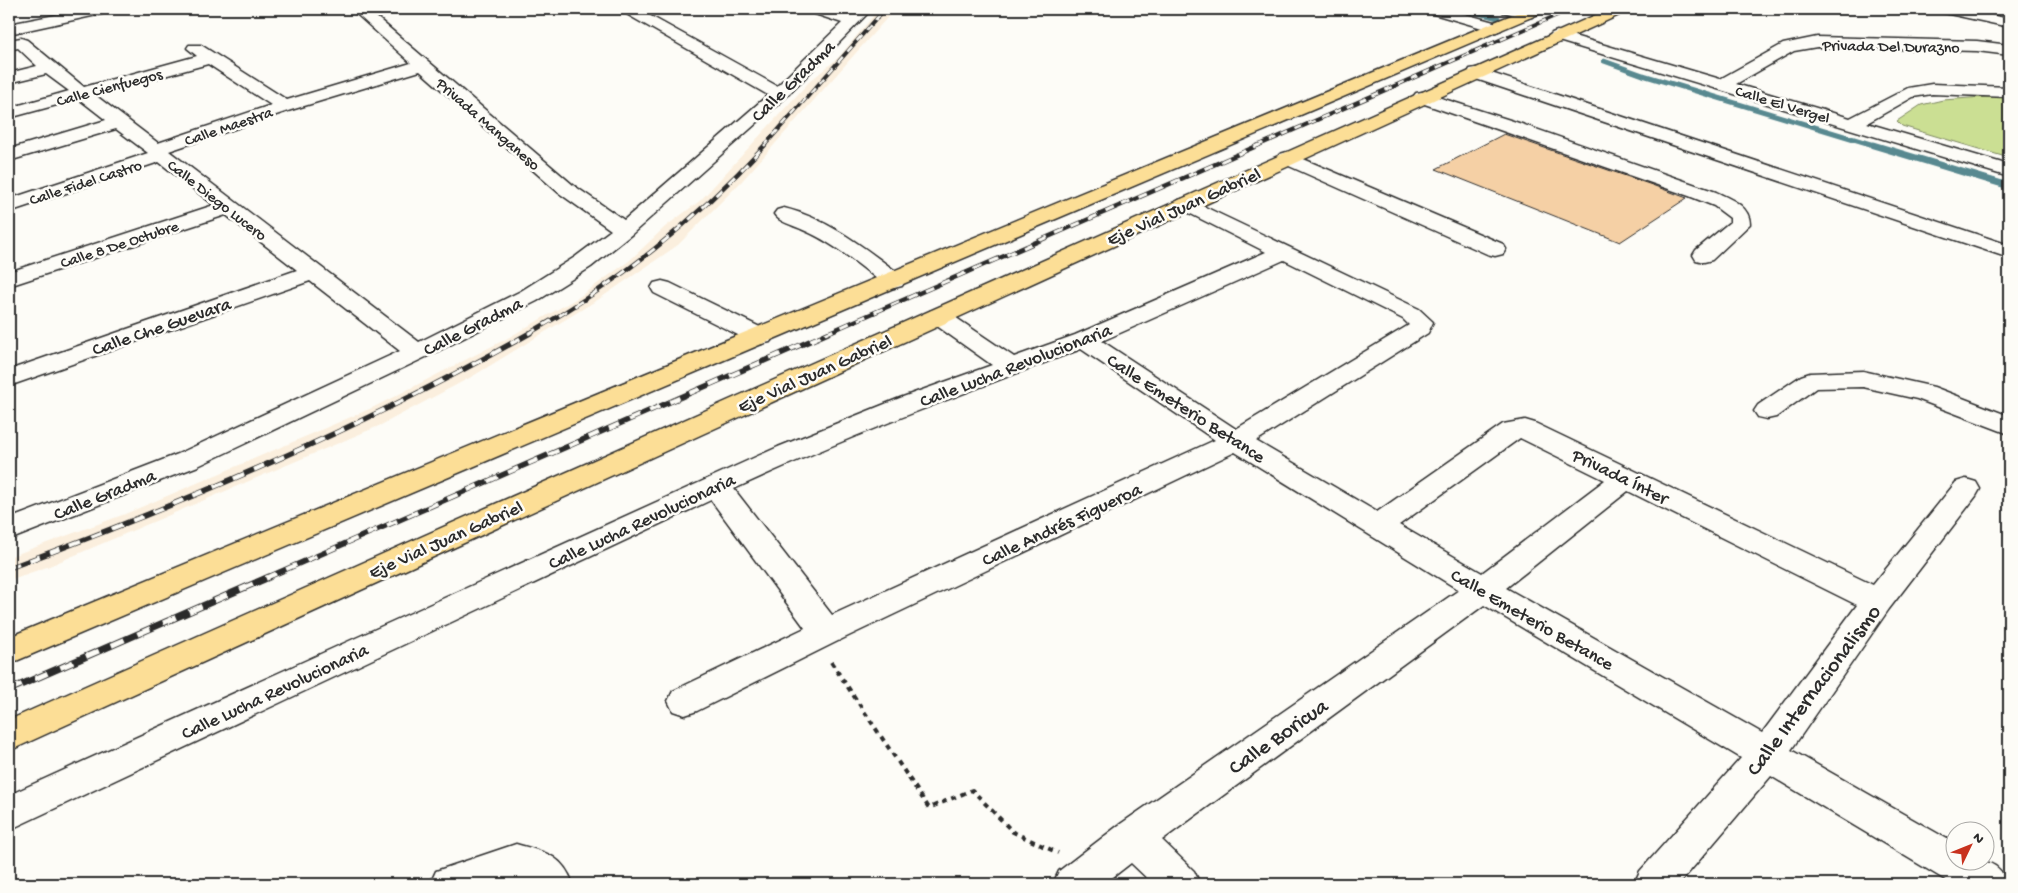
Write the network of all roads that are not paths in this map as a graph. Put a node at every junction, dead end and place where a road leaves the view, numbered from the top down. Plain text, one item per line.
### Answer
1 (106, 9) edge
2 (358, 9) edge
3 (628, 9) edge
4 (814, 9) edge
5 (865, 9) edge
6 (1432, 9) edge
7 (1621, 9) edge
8 (1945, 9) edge
9 (1517, 15) edge
10 (852, 22) junction
11 (2009, 23) edge
12 (1557, 36) junction
13 (13, 39) edge
14 (195, 48) dead end
15 (2009, 50) edge
16 (210, 58) junction
17 (422, 65) junction
18 (50, 68) junction
19 (1476, 73) junction
20 (9, 78) edge
21 (1722, 85) junction
22 (2009, 92) edge
23 (82, 94) junction
24 (778, 94) junction
25 (1422, 97) junction
26 (285, 106) junction
27 (9, 113) edge
28 (119, 122) junction
29 (1852, 124) junction
30 (158, 153) junction
31 (9, 155) edge
32 (1287, 158) junction
33 (2009, 171) edge
34 (1186, 204) junction
35 (9, 206) edge
36 (229, 208) junction
37 (784, 214) dead end
38 (626, 230) junction
39 (1495, 249) dead end
40 (1284, 252) junction
41 (2009, 252) edge
42 (1704, 255) dead end
43 (313, 272) junction
44 (9, 279) edge
45 (894, 281) junction
46 (662, 288) dead end
47 (938, 316) junction
48 (761, 337) junction
49 (1084, 340) junction
50 (417, 352) junction
51 (1012, 367) junction
52 (9, 378) edge
53 (1767, 411) dead end
54 (2009, 426) edge
55 (1236, 442) junction
56 (1626, 478) junction
57 (716, 486) junction
58 (1966, 489) dead end
59 (1376, 526) junction
60 (9, 530) edge
61 (1484, 590) junction
62 (1878, 601) junction
63 (826, 632) junction
64 (9, 651) edge
65 (685, 701) dead end
66 (9, 736) edge
67 (1767, 755) junction
68 (9, 813) edge
69 (1133, 838) junction
70 (1082, 876) edge
71 (450, 884) edge
72 (553, 884) edge
73 (1180, 884) edge
74 (1654, 884) edge
75 (1988, 884) edge

1 - 13 street
2 - 17 street, Privada Manganeso
3 - 24 street
4 - 10 street
5 - 10 street, Calle Gradma
6 - 9 street
7 - 12 main road, Eje Vial Juan Gabriel
8 - 11 street
9 - 45 main road
10 - 24 street, Calle Gradma
12 - 19 main road, Eje Vial Juan Gabriel
12 - 21 street, Calle El Vergel
13 - 18 street, Calle Diego Lucero
14 - 16 street, Calle Maestra
15 - 21 street, Privada Del Durazno
16 - 23 street, Calle Cienfuegos
16 - 26 street, Calle Maestra
17 - 26 street
17 - 38 street, Privada Manganeso
18 - 20 street
18 - 23 street, Calle Diego Lucero
19 - 25 main road, Eje Vial Juan Gabriel
19 - 41 street
21 - 29 street, Calle El Vergel
22 - 29 street
23 - 27 street, Calle Cienfuegos
23 - 28 street, Calle Diego Lucero
24 - 38 street, Calle Gradma
25 - 32 main road, Eje Vial Juan Gabriel
25 - 42 street
26 - 30 street, Calle Maestra
28 - 30 street, Calle Diego Lucero
28 - 31 street
29 - 33 street, Calle El Vergel
30 - 35 street, Calle Fidel Castro
30 - 36 street, Calle Diego Lucero
32 - 34 main road, Eje Vial Juan Gabriel
32 - 39 street
34 - 40 street
34 - 47 main road, Eje Vial Juan Gabriel
36 - 43 street, Calle Diego Lucero
36 - 44 street, Calle 8 De Octubre
37 - 45 street
38 - 50 street, Calle Gradma
40 - 49 street, Calle Lucha Revolucionaria
40 - 55 street, Calle Andrés Figueroa
43 - 50 street, Calle Diego Lucero
43 - 52 street, Calle Che Guevara
45 - 48 main road
46 - 48 street
47 - 51 street
47 - 66 main road, Eje Vial Juan Gabriel
48 - 64 main road
49 - 51 street, Calle Lucha Revolucionaria
49 - 55 street, Calle Emeterio Betance
50 - 60 street, Calle Gradma
51 - 57 street, Calle Lucha Revolucionaria
53 - 54 street
55 - 59 street, Calle Emeterio Betance
55 - 63 street, Calle Andrés Figueroa
56 - 59 street, Privada Ínter
56 - 61 street, Calle Boricua
56 - 62 street, Privada Ínter
57 - 63 street
57 - 68 street, Calle Lucha Revolucionaria
58 - 62 street, Calle Internacionalismo
59 - 61 street, Calle Emeterio Betance
61 - 67 street, Calle Emeterio Betance
61 - 69 street, Calle Boricua
62 - 67 street, Calle Internacionalismo
63 - 65 street, Calle Andrés Figueroa
67 - 74 street, Calle Internacionalismo
67 - 75 street, Calle Emeterio Betance
69 - 70 street, Calle Boricua
69 - 73 street
71 - 72 street

